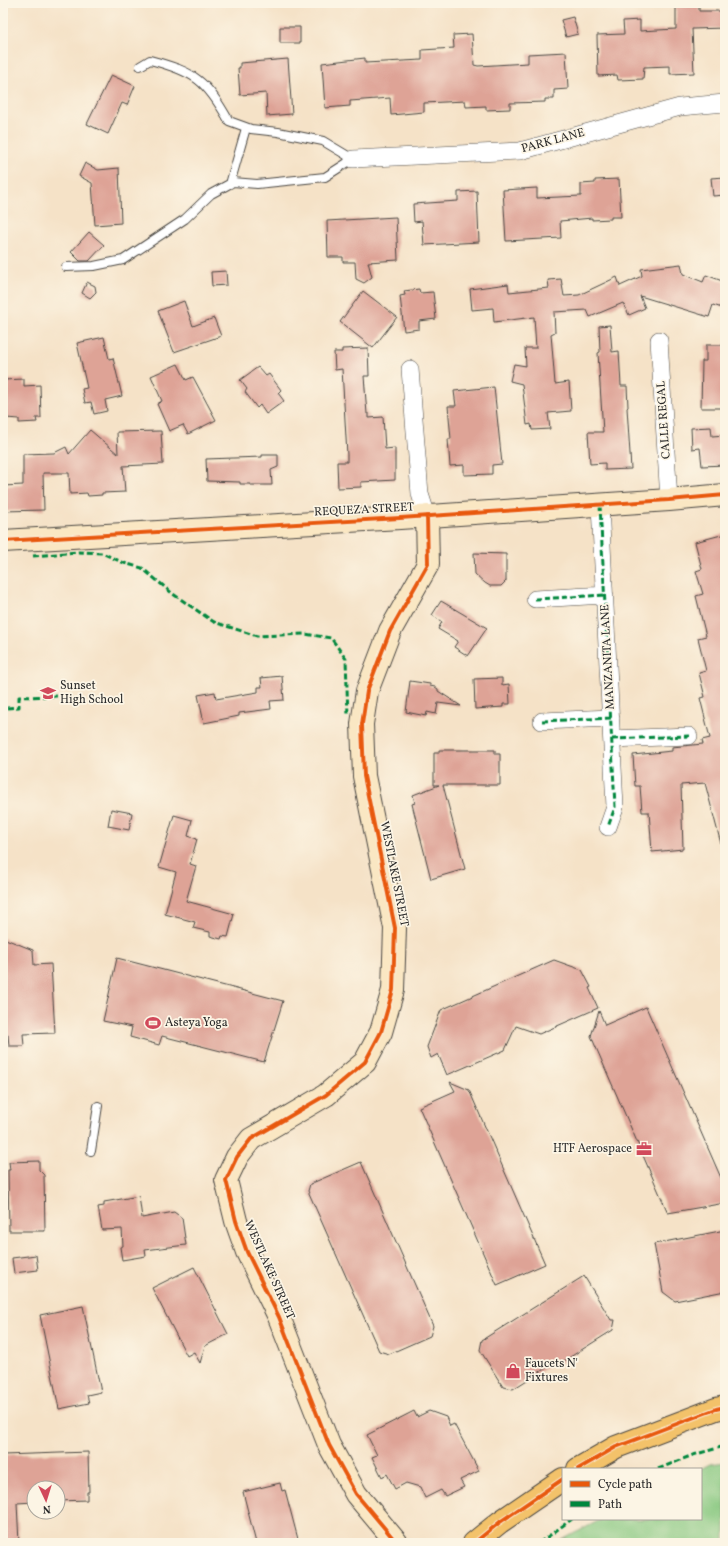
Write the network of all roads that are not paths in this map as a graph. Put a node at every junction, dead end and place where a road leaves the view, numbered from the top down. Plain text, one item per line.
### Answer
1 (140, 66) dead end
2 (725, 103) edge
3 (246, 128) junction
4 (353, 159) junction
5 (230, 184) junction
6 (66, 267) dead end
7 (659, 340) dead end
8 (410, 369) dead end
9 (725, 495) edge
10 (669, 500) junction
11 (600, 505) junction
12 (427, 516) junction
13 (3, 541) edge
14 (605, 595) junction
15 (535, 599) dead end
16 (611, 718) junction
17 (542, 721) dead end
18 (689, 736) dead end
19 (612, 739) junction
20 (608, 827) dead end
21 (98, 1106) dead end
22 (91, 1151) dead end
23 (725, 1407) edge
24 (580, 1468) edge
25 (562, 1480) edge
26 (397, 1543) edge
27 (474, 1543) edge

1 - 3 lane
2 - 4 street, PARK LANE
3 - 4 lane
3 - 5 lane
4 - 5 lane
5 - 6 lane
7 - 10 street, CALLE REGAL
8 - 12 street
9 - 10 street, REQUEZA STREET
10 - 11 street, REQUEZA STREET
11 - 12 street, REQUEZA STREET
11 - 14 street, MANZANITA LANE
12 - 13 street, REQUEZA STREET
12 - 26 street, WESTLAKE STREET
14 - 15 street, MANZANITA LANE
14 - 16 street, MANZANITA LANE
16 - 17 street, MANZANITA LANE
16 - 19 street, MANZANITA LANE
18 - 19 street
19 - 20 street, MANZANITA LANE
21 - 22 lane
23 - 24 main road
25 - 27 main road

